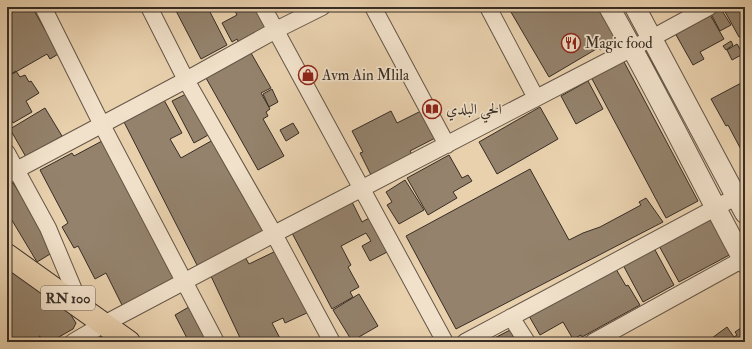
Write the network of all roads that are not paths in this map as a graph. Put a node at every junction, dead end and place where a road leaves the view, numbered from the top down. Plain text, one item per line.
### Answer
1 (43, 7) edge
2 (148, 7) edge
3 (263, 7) edge
4 (322, 7) edge
5 (373, 7) edge
6 (609, 7) edge
7 (635, 7) edge
8 (708, 7) edge
9 (491, 8) edge
10 (276, 30) junction
11 (652, 38) junction
12 (632, 48) junction
13 (186, 80) junction
14 (536, 98) junction
15 (102, 125) junction
16 (447, 145) junction
17 (7, 153) edge
18 (12, 173) edge
19 (363, 189) junction
20 (742, 201) edge
21 (715, 208) junction
22 (274, 234) junction
23 (7, 255) edge
24 (744, 260) edge
25 (185, 282) junction
26 (82, 309) junction
27 (511, 317) junction
28 (104, 324) junction
29 (73, 342) edge
30 (129, 342) edge
31 (216, 342) edge
32 (332, 342) edge
33 (445, 342) edge
34 (465, 342) edge
35 (527, 342) edge
36 (593, 342) edge

1 - 15 street
2 - 13 street
3 - 10 street
4 - 10 street
5 - 16 street
6 - 12 street
7 - 11 street
8 - 11 street
9 - 14 street
10 - 13 street
10 - 19 street
11 - 12 street
11 - 20 street
12 - 14 street
12 - 21 street
13 - 15 street
13 - 22 street
14 - 16 street
15 - 18 street
15 - 25 street
16 - 19 street
17 - 18 street
18 - 26 street
19 - 22 street
19 - 33 street
20 - 21 street
21 - 24 street
21 - 27 street
22 - 25 street
22 - 32 street
23 - 26 main road, RN 100
24 - 36 street
25 - 28 street
25 - 31 street
26 - 28 main road, RN 100
27 - 34 street
27 - 35 street
28 - 29 street
28 - 30 main road, RN 100

